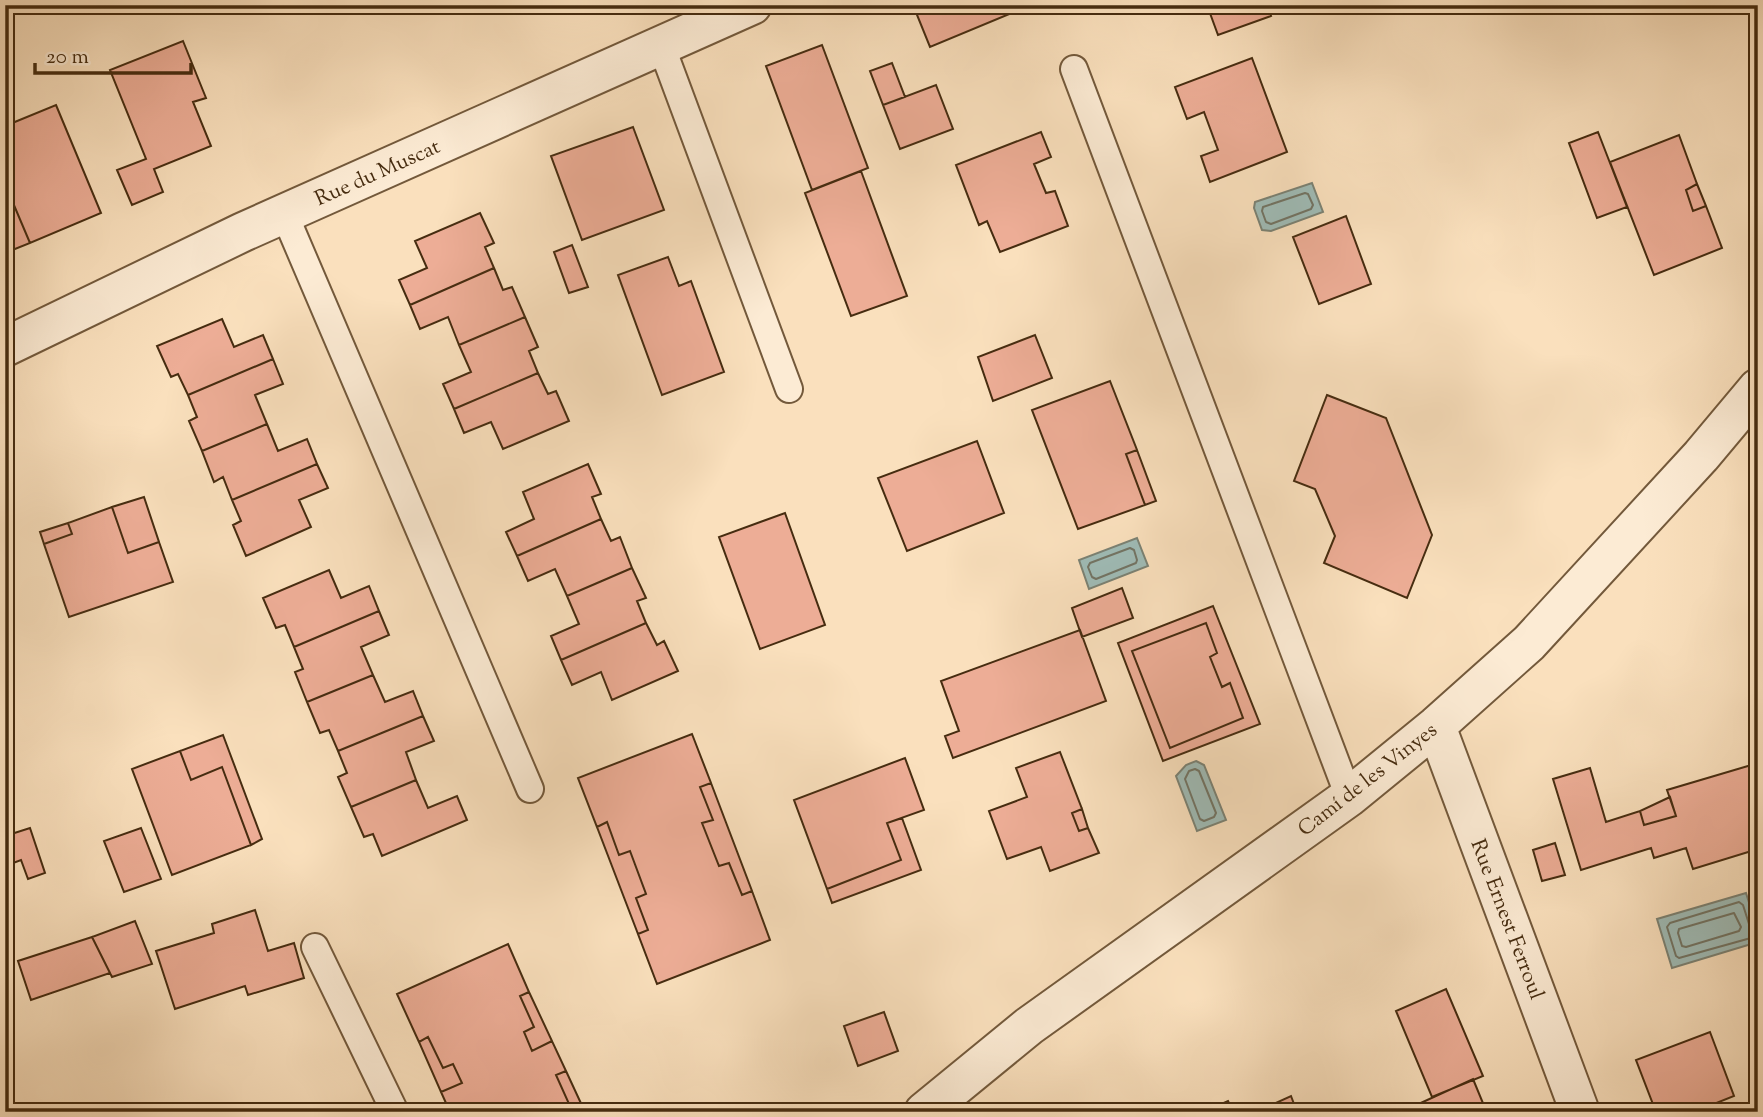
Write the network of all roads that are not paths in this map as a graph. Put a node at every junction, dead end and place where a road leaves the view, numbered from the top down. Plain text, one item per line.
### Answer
1 (752, 5) edge
2 (662, 46) junction
3 (1074, 69) dead end
4 (284, 213) junction
5 (5, 347) edge
6 (1758, 388) edge
7 (789, 389) dead end
8 (1436, 726) junction
9 (530, 789) dead end
10 (1349, 797) junction
11 (315, 947) dead end
12 (933, 1109) edge
13 (396, 1112) edge
14 (1580, 1112) edge

1 - 2 street, Rue du Muscat
2 - 4 street, Rue du Muscat
2 - 7 lane
3 - 10 lane
4 - 5 street, Rue du Muscat
4 - 9 lane
6 - 8 street, Camí de les Vinyes
8 - 10 street, Camí de les Vinyes
8 - 14 street, Rue Ernest Ferroul
10 - 12 street, Camí de les Vinyes
11 - 13 lane

